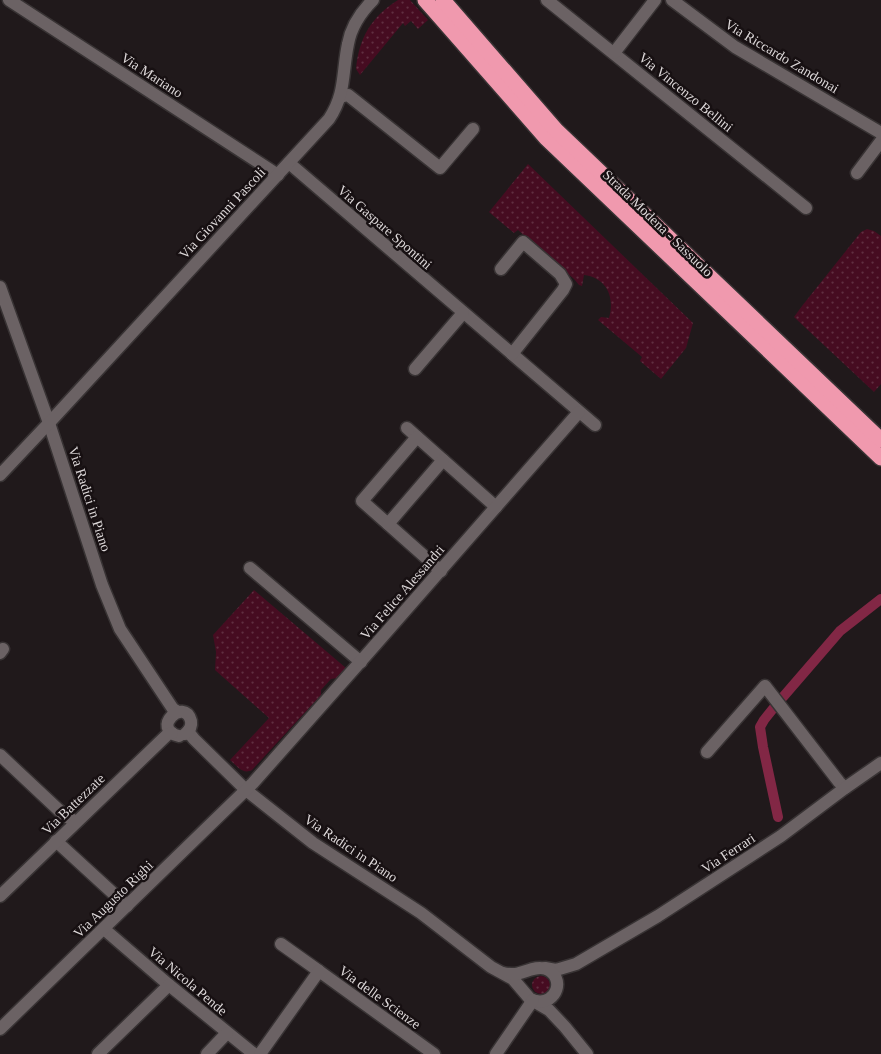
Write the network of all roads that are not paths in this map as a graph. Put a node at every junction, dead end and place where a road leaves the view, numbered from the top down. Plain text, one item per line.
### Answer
1 (9, 0) edge
2 (373, 0) edge
3 (425, 0) edge
4 (443, 0) edge
5 (546, 0) edge
6 (655, 0) edge
7 (672, 0) edge
8 (614, 53) junction
9 (340, 97) junction
10 (473, 130) dead end
11 (881, 132) edge
12 (881, 141) edge
13 (289, 163) junction
14 (857, 173) dead end
15 (278, 175) junction
16 (806, 208) dead end
17 (501, 269) dead end
18 (0, 287) edge
19 (463, 313) junction
20 (512, 354) junction
21 (415, 369) dead end
22 (580, 412) junction
23 (49, 423) junction
24 (595, 425) dead end
25 (407, 428) dead end
26 (417, 437) junction
27 (881, 440) edge
28 (881, 458) edge
29 (443, 460) junction
30 (0, 475) edge
31 (496, 507) junction
32 (388, 524) junction
33 (250, 568) dead end
34 (441, 571) junction
35 (361, 662) junction
36 (174, 712) junction
37 (179, 733) junction
38 (707, 752) dead end
39 (0, 755) edge
40 (881, 763) edge
41 (845, 788) junction
42 (246, 790) junction
43 (76, 822) junction
44 (56, 841) junction
45 (0, 896) edge
46 (127, 906) junction
47 (104, 928) junction
48 (281, 944) dead end
49 (584, 959) junction
50 (540, 969) junction
51 (319, 972) junction
52 (503, 973) junction
53 (169, 985) junction
54 (556, 990) junction
55 (532, 999) junction
56 (564, 1026) junction
57 (0, 1029) edge
58 (227, 1033) junction
59 (98, 1054) edge
60 (207, 1054) edge
61 (254, 1054) edge
62 (260, 1054) edge
63 (434, 1054) edge
64 (496, 1054) edge
65 (587, 1054) edge

1 - 15 street, Via Mariano
2 - 9 street, Via Giovanni Pascoli
3 - 28 highway, Strada Modena - Sassuolo
4 - 27 highway, Strada Modena - Sassuolo
5 - 8 street, Via Vincenzo Bellini
6 - 8 street
7 - 11 street, Via Riccardo Zandonai
8 - 16 street, Via Vincenzo Bellini
9 - 10 street
9 - 13 street, Via Giovanni Pascoli
12 - 14 street
13 - 15 street, Via Giovanni Pascoli
13 - 19 street, Via Gaspare Spontini
15 - 23 street, Via Giovanni Pascoli
17 - 20 street
18 - 23 street, Via Radici in Piano
19 - 20 street, Via Gaspare Spontini
19 - 21 street
20 - 22 street, Via Gaspare Spontini
22 - 24 street, Via Gaspare Spontini
22 - 31 street, Via Felice Alessandri
23 - 30 street, Via Giovanni Pascoli
23 - 36 street, Via Radici in Piano
25 - 26 street
26 - 29 street
26 - 32 street
29 - 31 street
29 - 32 street
31 - 34 street, Via Felice Alessandri
32 - 34 street
33 - 35 street
34 - 35 street, Via Felice Alessandri
35 - 42 street, Via Felice Alessandri
36 - 37 street
36 - 37 street, Via Radici in Piano
37 - 42 street, Via Radici in Piano
37 - 43 street, Via Battezzate
38 - 41 street
39 - 43 street
40 - 41 street, Via Ferrari
41 - 49 street, Via Ferrari
42 - 46 street, Via Augusto Righi
42 - 52 street, Via Radici in Piano
43 - 44 street, Via Battezzate
44 - 45 street, Via Battezzate
44 - 46 street
46 - 47 street, Via Augusto Righi
47 - 53 street, Via Nicola Pende
47 - 57 street, Via Augusto Righi
48 - 51 street
49 - 50 street, Via Ferrari
49 - 54 street, Via Ferrari
50 - 52 street
50 - 54 street, Via Radici in Piano
50 - 55 street
51 - 62 street, Via delle Scienze
51 - 63 street, Via delle Scienze
52 - 55 street, Via Radici in Piano
53 - 58 street, Via Nicola Pende
53 - 59 street
54 - 55 street
54 - 56 street, Via Radici in Piano
55 - 56 street, Via Radici in Piano
55 - 64 street
56 - 65 street, Via Radici in Piano
58 - 60 street
58 - 61 street, Via Nicola Pende

